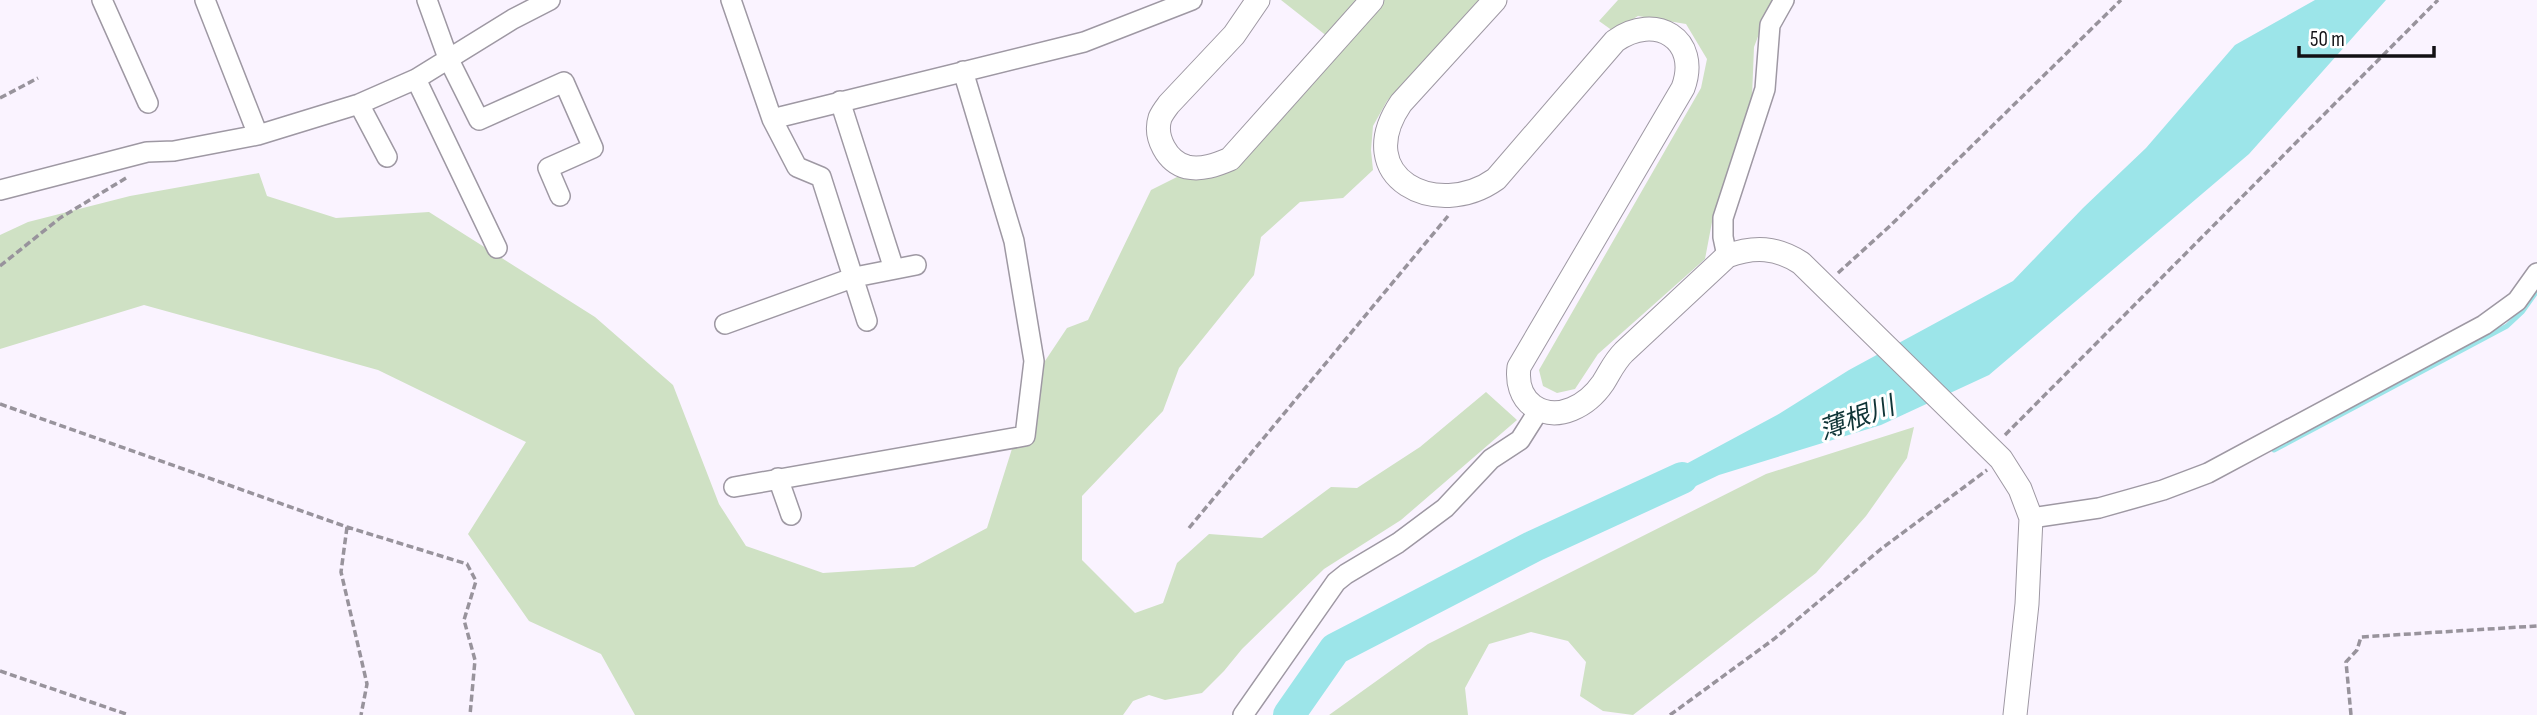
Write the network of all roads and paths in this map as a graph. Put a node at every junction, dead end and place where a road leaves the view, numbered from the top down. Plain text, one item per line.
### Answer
1 (102, 0) edge
2 (205, 0) edge
3 (427, 0) edge
4 (550, 0) edge
5 (731, 0) edge
6 (1192, 0) edge
7 (1258, 0) edge
8 (1372, 0) edge
9 (1495, 0) edge
10 (1784, 0) edge
11 (2121, 0) edge
12 (2438, 0) edge
13 (448, 58) junction
14 (963, 71) junction
15 (38, 78) dead end
16 (416, 79) junction
17 (0, 98) edge
18 (840, 101) junction
19 (148, 103) dead end
20 (359, 104) junction
21 (772, 119) junction
22 (258, 135) junction
23 (387, 157) dead end
24 (133, 174) dead end
25 (0, 190) edge
26 (1458, 195) junction
27 (560, 196) dead end
28 (497, 248) dead end
29 (1727, 256) junction
30 (916, 265) dead end
31 (0, 266) edge
32 (894, 269) junction
33 (2537, 273) edge
34 (855, 277) junction
35 (1825, 285) junction
36 (867, 321) dead end
37 (725, 324) dead end
38 (0, 404) edge
39 (1539, 410) junction
40 (2001, 458) junction
41 (778, 478) junction
42 (734, 487) dead end
43 (791, 514) dead end
44 (2031, 518) junction
45 (347, 527) junction
46 (1189, 528) dead end
47 (2537, 626) edge
48 (0, 671) edge
49 (129, 715) edge
50 (361, 715) edge
51 (470, 715) edge
52 (1243, 715) edge
53 (1670, 715) edge
54 (2015, 715) edge
55 (2351, 715) edge

1 - 19 street
2 - 22 street
3 - 13 street
4 - 13 street
5 - 21 street
6 - 14 street
7 - 8 street
9 - 26 street
10 - 29 street
11 - 35 path
12 - 40 path
13 - 16 street
13 - 27 street
14 - 18 street
14 - 41 street
15 - 17 path
16 - 20 street
16 - 28 street
18 - 21 street
18 - 32 street
20 - 22 street
20 - 23 street
21 - 34 street
22 - 25 street
24 - 31 path
26 - 39 street
26 - 46 path
29 - 35 street
29 - 39 street
30 - 32 street
32 - 34 street
33 - 44 street
34 - 36 street
34 - 37 street
35 - 40 street
38 - 45 path
39 - 52 street
40 - 44 street
40 - 53 path
41 - 42 street
41 - 43 street
44 - 54 street
45 - 50 path
45 - 51 path
47 - 55 path
48 - 49 path

